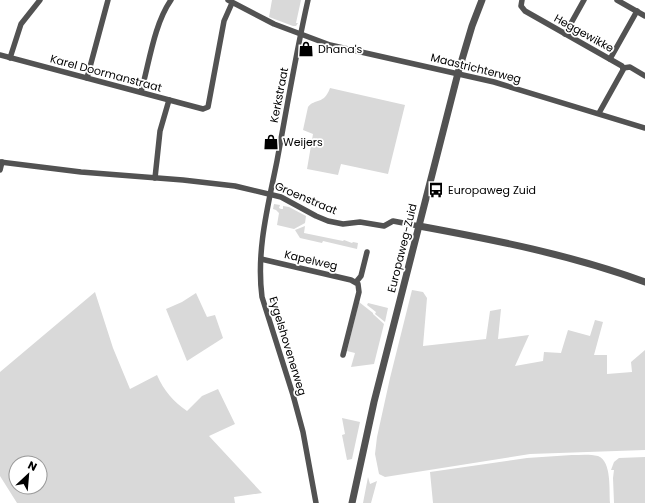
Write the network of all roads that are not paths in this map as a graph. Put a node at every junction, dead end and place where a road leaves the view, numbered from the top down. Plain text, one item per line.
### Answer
1 (40, 0) edge
2 (108, 0) edge
3 (171, 0) edge
4 (308, 0) edge
5 (482, 0) edge
6 (522, 0) edge
7 (584, 0) edge
8 (618, 0) edge
9 (230, 1) edge
10 (637, 11) junction
11 (645, 16) edge
12 (301, 34) junction
13 (565, 34) junction
14 (0, 55) edge
15 (10, 58) junction
16 (610, 59) junction
17 (623, 68) junction
18 (458, 73) junction
19 (645, 76) edge
20 (87, 78) junction
21 (141, 92) junction
22 (169, 100) junction
23 (599, 114) junction
24 (645, 128) edge
25 (1, 162) edge
26 (0, 170) edge
27 (155, 178) junction
28 (271, 194) junction
29 (419, 226) junction
30 (367, 252) dead end
31 (261, 259) junction
32 (356, 282) junction
33 (645, 282) edge
34 (343, 355) dead end
35 (316, 503) edge
36 (352, 503) edge

1 - 15 street
2 - 20 street
3 - 21 street
4 - 12 street, Kerkstraat
5 - 18 street, Europaweg-Zuid
6 - 13 street, Heggewikke
7 - 13 street
8 - 10 street
9 - 12 street, Maastrichterweg
9 - 22 street, Karel Doormanstraat
10 - 11 street
10 - 16 street
12 - 18 street, Maastrichterweg
12 - 28 street, Kerkstraat
13 - 16 street, Heggewikke
14 - 15 street, Karel Doormanstraat
15 - 20 street, Karel Doormanstraat
16 - 17 street, Heggewikke
17 - 19 street, Heggewikke
17 - 23 street
18 - 23 street, Maastrichterweg
18 - 29 street, Europaweg-Zuid
20 - 21 street, Karel Doormanstraat
21 - 22 street, Karel Doormanstraat
22 - 27 street
23 - 24 street, Maastrichterweg
25 - 26 street
25 - 27 street, Groenstraat
27 - 28 street, Groenstraat
28 - 29 street, Groenstraat
28 - 31 street, Eygelshovenerweg
29 - 33 street, Groenstraat
29 - 36 street, Europaweg-Zuid
30 - 32 street
31 - 32 street, Kapelweg
31 - 35 street, Eygelshovenerweg
32 - 34 street

